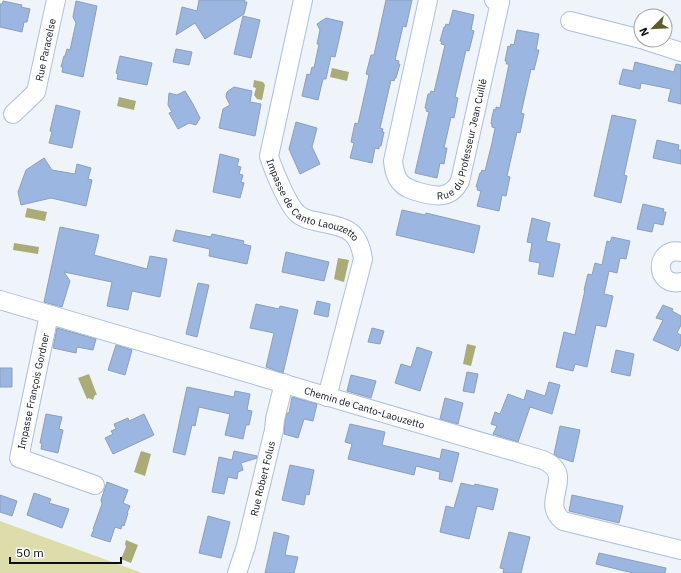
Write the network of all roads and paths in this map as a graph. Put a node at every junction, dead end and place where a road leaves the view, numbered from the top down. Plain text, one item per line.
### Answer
1 (56, 0) edge
2 (303, 0) edge
3 (428, 0) edge
4 (497, 1) edge
5 (570, 21) dead end
6 (633, 37) edge
7 (669, 48) edge
8 (681, 52) edge
9 (13, 114) dead end
10 (681, 252) edge
11 (681, 282) edge
12 (0, 300) edge
13 (49, 315) junction
14 (284, 384) junction
15 (327, 397) junction
16 (95, 485) dead end
17 (681, 550) edge
18 (237, 573) edge

1 - 9 street, Rue Paracelse
2 - 15 street, Impasse de Canto Laouzetto
3 - 4 street, Rue du Professeur Jean Cuillé
5 - 6 street
7 - 8 street
10 - 11 street
12 - 13 street, Chemin de Canto-Laouzetto
13 - 14 street, Chemin de Canto-Laouzetto
13 - 16 street, Impasse François Gordner
14 - 15 street, Chemin de Canto-Laouzetto
14 - 18 street, Rue Robert Folus
15 - 17 street, Chemin de Canto-Laouzetto

